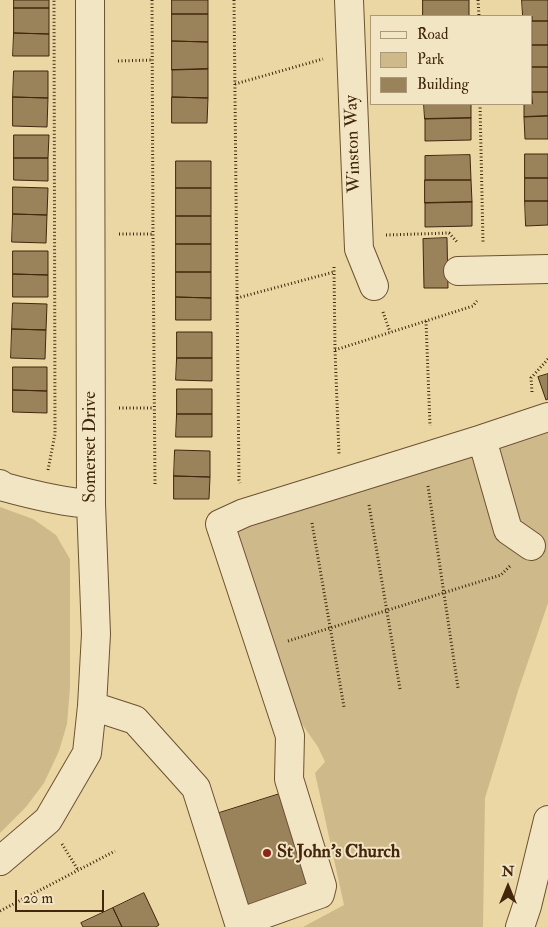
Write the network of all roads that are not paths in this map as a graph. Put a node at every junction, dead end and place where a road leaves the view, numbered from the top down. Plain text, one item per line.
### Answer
1 (90, 0) edge
2 (349, 0) edge
3 (548, 269) edge
4 (471, 270) road end
5 (374, 286) dead end
6 (548, 417) edge
7 (482, 439) junction
8 (0, 484) edge
9 (92, 504) junction
10 (531, 546) road end
11 (92, 706) junction
12 (548, 820) edge
13 (0, 861) edge
14 (520, 927) edge

1 - 9 street, Somerset Drive
2 - 5 street, Winston Way
3 - 4 street
6 - 7 street
7 - 10 street
7 - 11 street
8 - 9 street
9 - 11 street, Somerset Drive
11 - 13 street, Somerset Drive
12 - 14 street

